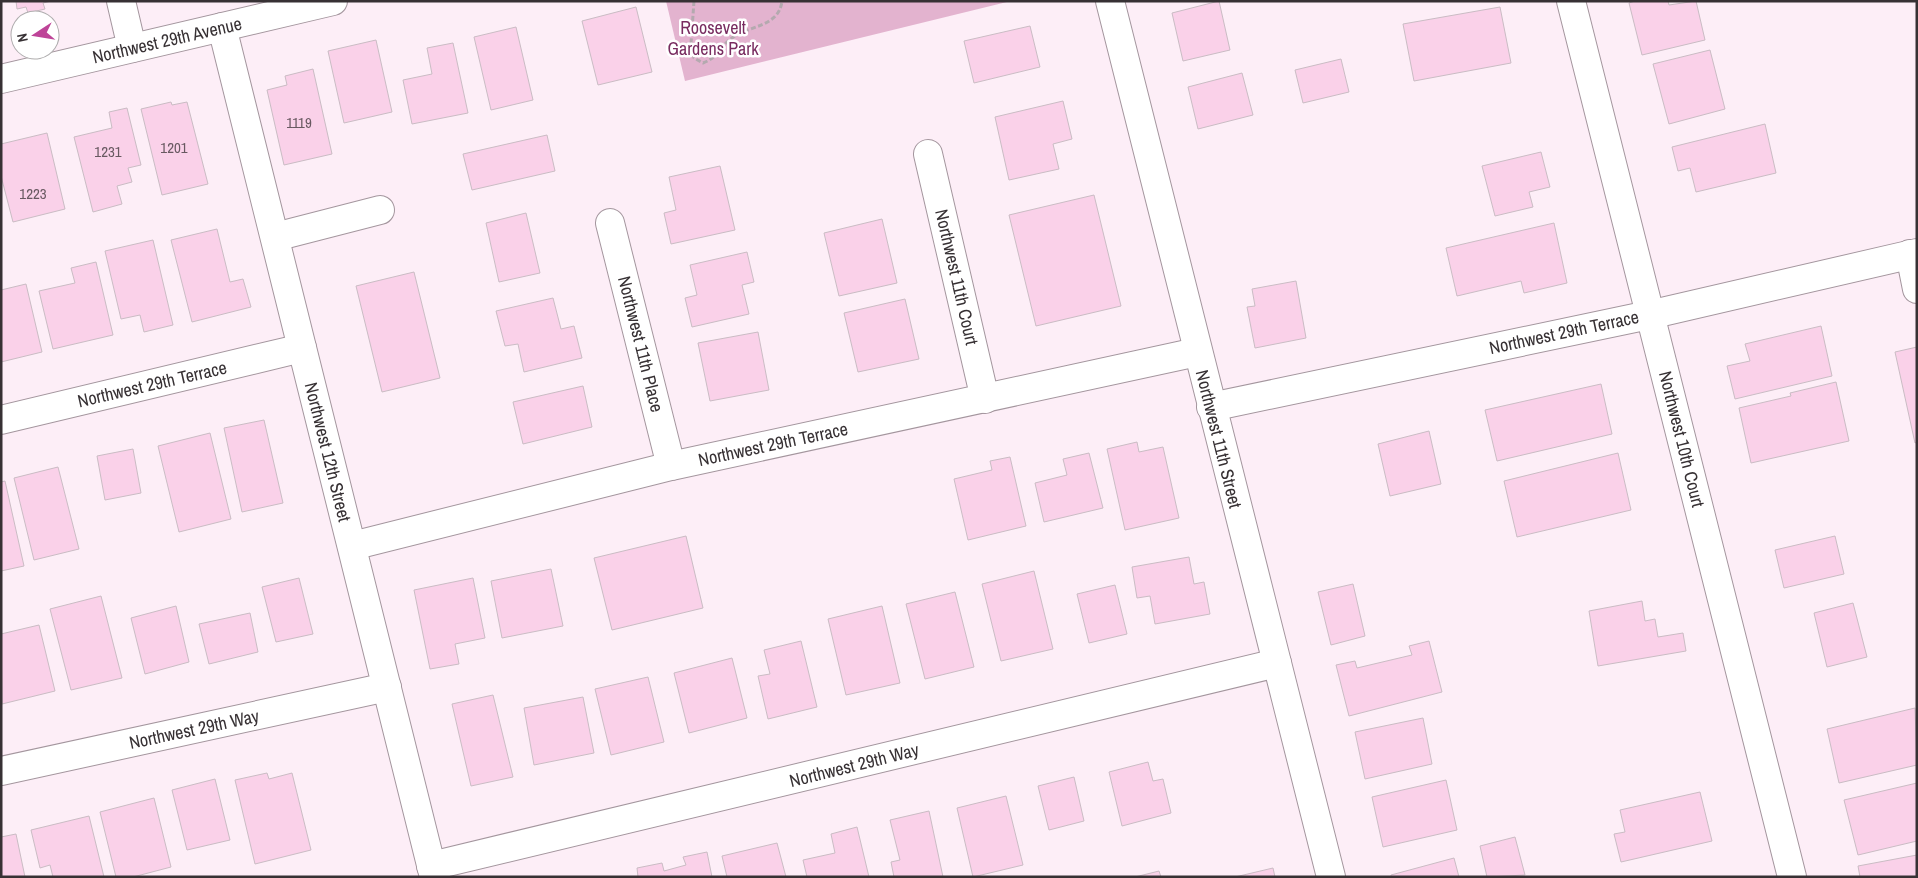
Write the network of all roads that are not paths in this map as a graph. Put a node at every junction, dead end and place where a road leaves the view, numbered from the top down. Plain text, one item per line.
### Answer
1 (121, 1) edge
2 (333, 1) edge
3 (1110, 1) edge
4 (1571, 1) edge
5 (222, 27) junction
6 (132, 48) junction
7 (1, 79) edge
8 (928, 154) dead end
9 (380, 210) dead end
10 (610, 223) dead end
11 (274, 237) junction
12 (1913, 253) edge
13 (1917, 290) edge
14 (1649, 315) junction
15 (302, 348) junction
16 (1197, 352) junction
17 (985, 399) junction
18 (1211, 407) junction
19 (1, 420) edge
20 (671, 466) junction
21 (352, 546) junction
22 (1276, 663) junction
23 (387, 687) junction
24 (1, 771) edge
25 (433, 872) edge
26 (1331, 877) edge
27 (1792, 877) edge

1 - 6 street
2 - 5 street, Northwest 29th Avenue
3 - 16 street, Northwest 11th Street
4 - 14 street, Northwest 10th Court
5 - 6 street, Northwest 29th Avenue
5 - 11 street, Northwest 12th Street
6 - 7 street, Northwest 29th Avenue
8 - 17 street, Northwest 11th Court
9 - 11 street
10 - 20 street, Northwest 11th Place
11 - 15 street, Northwest 12th Street
12 - 13 street
12 - 14 street, Northwest 29th Terrace
14 - 18 street, Northwest 29th Terrace
14 - 27 street, Northwest 10th Court
15 - 19 street, Northwest 29th Terrace
15 - 21 street, Northwest 12th Street
16 - 17 street, Northwest 29th Terrace
16 - 18 street, Northwest 11th Street
17 - 20 street, Northwest 29th Terrace
18 - 22 street, Northwest 11th Street
20 - 21 street, Northwest 29th Terrace
21 - 23 street, Northwest 12th Street
22 - 25 street, Northwest 29th Way
22 - 26 street, Northwest 11th Street
23 - 24 street, Northwest 29th Way
23 - 25 street, Northwest 12th Street

